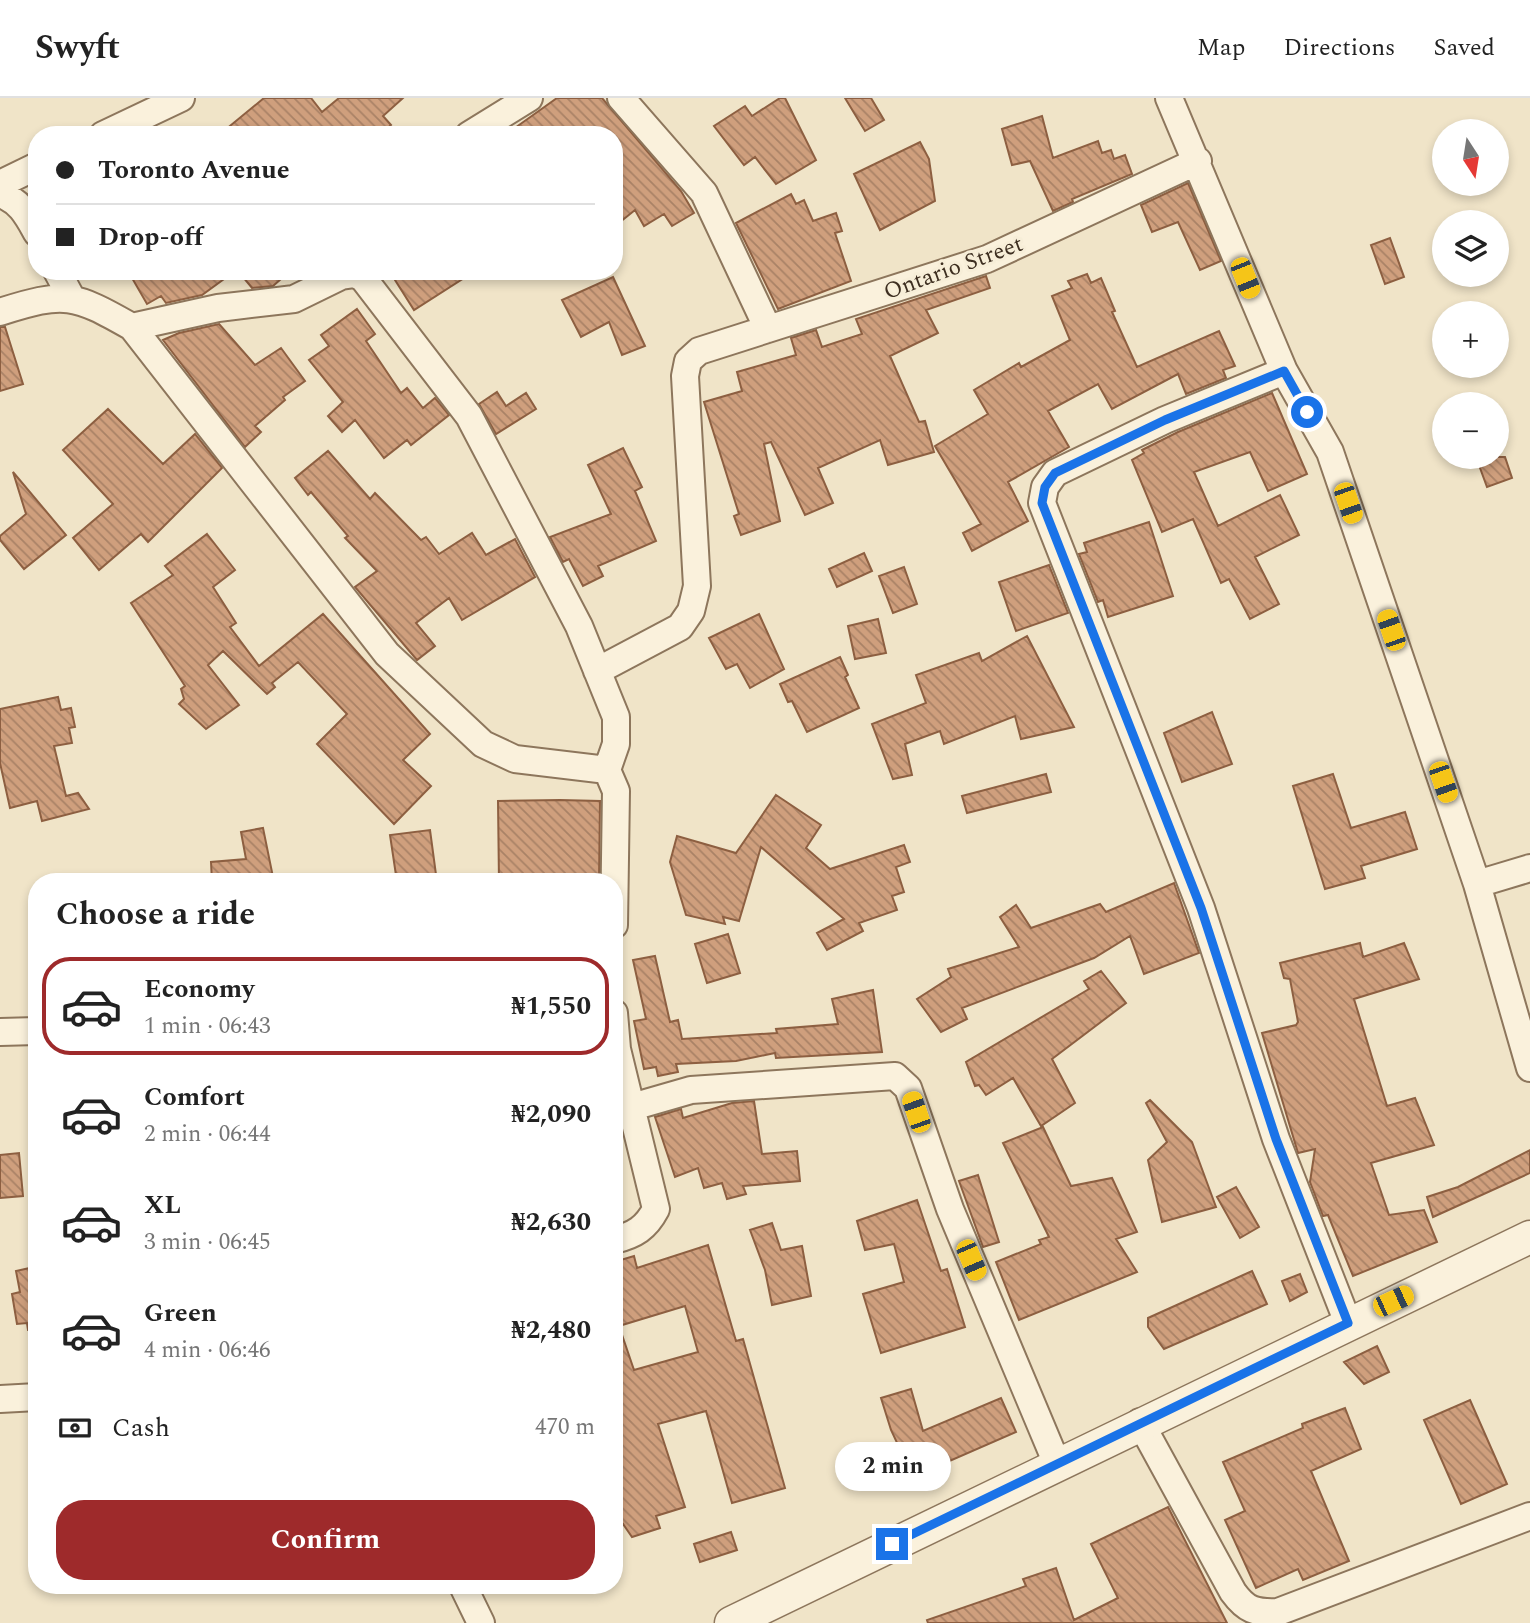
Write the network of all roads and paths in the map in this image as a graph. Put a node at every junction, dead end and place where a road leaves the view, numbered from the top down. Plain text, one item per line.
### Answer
1 (181, 98) edge
2 (529, 98) edge
3 (621, 98) edge
4 (1169, 98) edge
5 (122, 126) edge
6 (484, 126) edge
7 (1198, 161) junction
8 (28, 170) edge
9 (0, 184) edge
10 (0, 194) edge
11 (28, 216) edge
12 (62, 280) edge
13 (333, 280) edge
14 (373, 280) edge
15 (71, 297) junction
16 (0, 312) edge
17 (132, 327) junction
18 (768, 329) junction
19 (1284, 371) junction
20 (597, 671) junction
21 (607, 771) junction
22 (1530, 868) edge
23 (615, 873) edge
24 (1477, 884) junction
25 (28, 1031) edge
26 (0, 1032) edge
27 (1530, 1068) edge
28 (623, 1072) edge
29 (632, 1107) junction
30 (623, 1237) edge
31 (1530, 1237) edge
32 (1348, 1323) junction
33 (28, 1397) edge
34 (0, 1399) edge
35 (1140, 1422) junction
36 (1057, 1464) junction
37 (1530, 1516) edge
38 (467, 1594) edge
39 (745, 1620) edge
40 (481, 1623) edge

1 - 5 street
2 - 6 street
3 - 18 street
4 - 7 street
7 - 18 street, Ontario Street
7 - 19 street
8 - 9 street
10 - 11 street
12 - 15 street
13 - 17 street
14 - 20 street
15 - 16 street
15 - 17 street
17 - 21 street
18 - 20 street, Ontario Street
19 - 24 street
19 - 32 street
20 - 21 street
21 - 23 street
22 - 24 street
24 - 27 street
25 - 26 street
28 - 29 street
29 - 30 street
29 - 36 street
31 - 32 street
32 - 35 street
33 - 34 street
35 - 36 street
35 - 37 street
36 - 39 street
38 - 40 street

